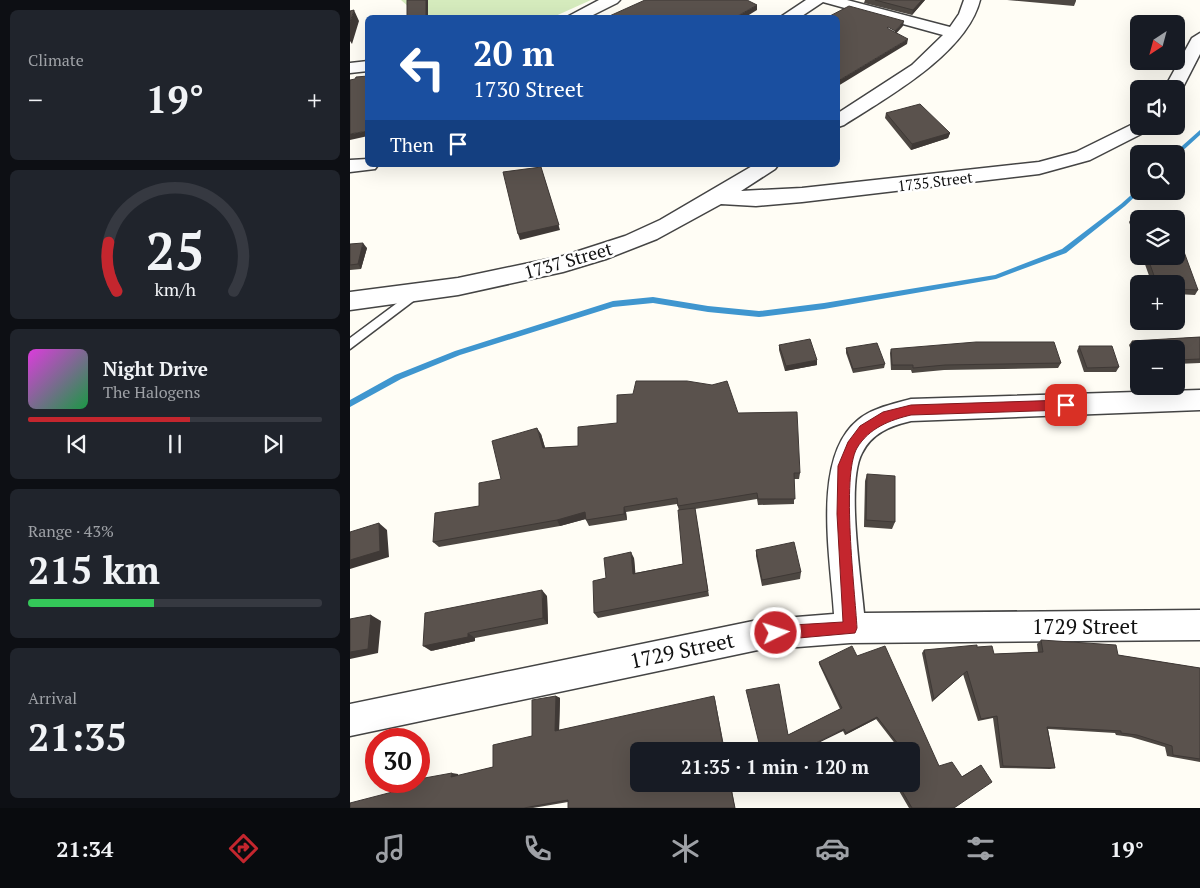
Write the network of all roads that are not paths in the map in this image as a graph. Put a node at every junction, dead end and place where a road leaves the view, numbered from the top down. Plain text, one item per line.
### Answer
1 (612, 0) edge
2 (817, 0) edge
3 (829, 0) edge
4 (972, 0) edge
5 (580, 15) edge
6 (792, 15) edge
7 (954, 32) junction
8 (1200, 38) edge
9 (365, 66) edge
10 (350, 68) edge
11 (1178, 80) edge
12 (840, 120) edge
13 (1130, 133) edge
14 (365, 165) edge
15 (350, 166) edge
16 (765, 167) edge
17 (718, 197) junction
18 (416, 293) junction
19 (350, 301) edge
20 (350, 344) edge
21 (1200, 400) edge
22 (1200, 625) edge
23 (850, 628) junction
24 (350, 720) edge

1 - 5 street
2 - 6 street
3 - 7 street
4 - 7 street
7 - 12 street
8 - 11 street
9 - 10 street
13 - 17 street, 1735 Street
14 - 15 street
16 - 17 street, 1737 Street
17 - 18 street, 1737 Street
18 - 19 street, 1737 Street
18 - 20 lane
21 - 23 street
22 - 23 street, 1729 Street
23 - 24 street, 1729 Street

